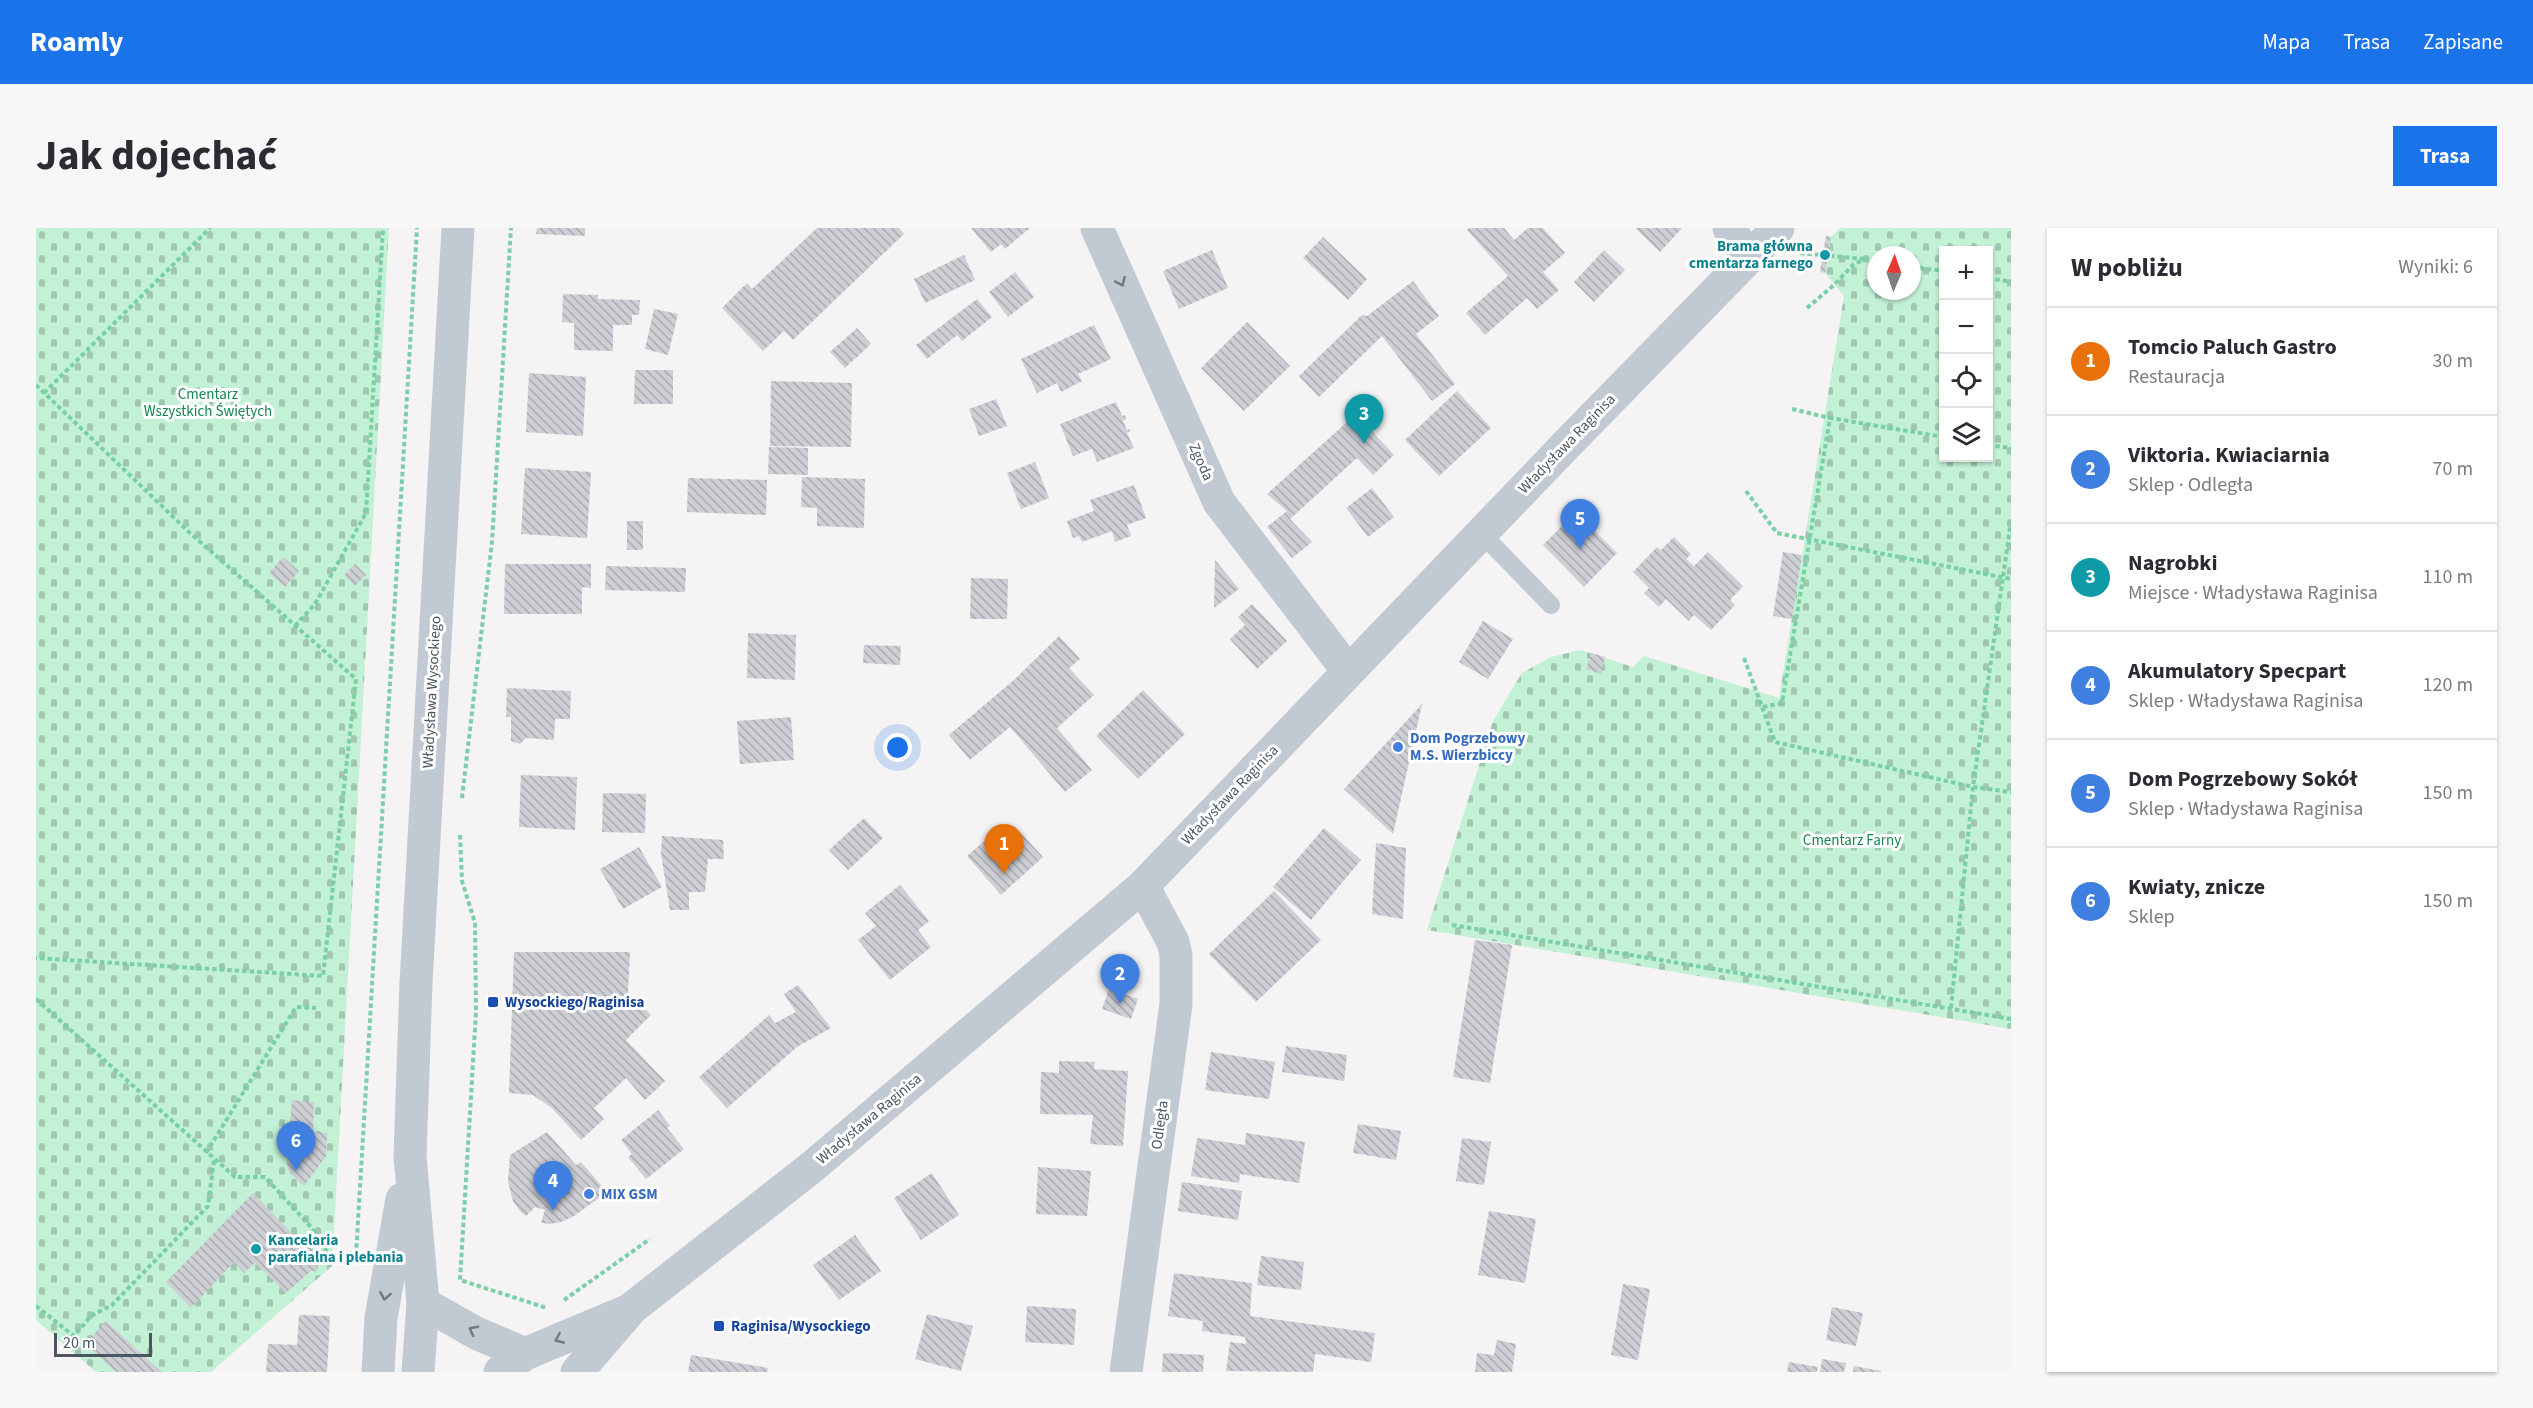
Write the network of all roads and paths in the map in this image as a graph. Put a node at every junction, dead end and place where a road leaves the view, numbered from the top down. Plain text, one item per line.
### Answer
1 (210, 228) edge
2 (383, 228) edge
3 (417, 228) edge
4 (459, 228) edge
5 (511, 228) edge
6 (1097, 228) edge
7 (1729, 228) edge
8 (1787, 240) edge
9 (1749, 258) junction
10 (1865, 259) joint
11 (1921, 268) edge
12 (1939, 270) edge
13 (1993, 279) edge
14 (2011, 282) edge
15 (1807, 308) dead end
16 (36, 385) edge
17 (44, 393) junction
18 (1792, 409) dead end
19 (1830, 418) junction
20 (1939, 436) edge
21 (1993, 446) edge
22 (2011, 448) edge
23 (1746, 491) dead end
24 (2011, 521) edge
25 (1481, 533) junction
26 (1810, 540) junction
27 (2001, 578) junction
28 (2011, 579) edge
29 (1551, 605) dead end
30 (295, 626) junction
31 (1744, 658) dead end
32 (1348, 671) junction
33 (1763, 707) junction
34 (1973, 787) junction
35 (2011, 792) edge
36 (462, 800) dead end
37 (459, 824) dead end
38 (1143, 886) junction
39 (1452, 925) dead end
40 (36, 958) edge
41 (36, 999) edge
42 (316, 1008) dead end
43 (1951, 1008) junction
44 (2011, 1019) edge
45 (206, 1153) junction
46 (410, 1156) junction
47 (214, 1160) junction
48 (650, 1239) dead end
49 (560, 1302) dead end
50 (423, 1303) junction
51 (36, 1306) edge
52 (633, 1308) junction
53 (550, 1309) dead end
54 (512, 1363) edge
55 (378, 1372) edge
56 (418, 1372) edge
57 (577, 1372) edge
58 (1126, 1372) edge

1 - 17 path
2 - 30 path
3 - 47 path
4 - 46 street, Władysława Wysockiego
5 - 36 path
6 -> 32 street, Zgoda
7 - 9 street
8 - 9 street, Władysława Raginisa
8 - 10 path
9 - 25 street, Władysława Raginisa
10 - 15 path
11 - 12 path
13 - 14 path
16 - 17 path
17 - 30 path
18 - 19 path
19 - 20 path
19 - 26 path
21 - 22 path
23 - 26 path
24 - 27 path
25 - 29 lane
25 - 32 street, Władysława Raginisa
26 - 27 path
26 - 33 path
27 - 28 path
27 - 34 path
30 - 40 path
31 - 33 path
32 - 38 street, Władysława Raginisa
33 - 34 path
34 - 35 path
34 - 43 path
37 - 53 path
38 - 52 street, Władysława Raginisa
38 - 58 street, Odległa
39 - 43 path
41 - 45 path
42 - 45 path
43 - 44 path
45 - 47 path
46 - 50 street, Władysława Wysockiego
46 -> 55 street, Władysława Wysockiego
47 - 51 path
48 - 49 path
54 -> 50 street
50 - 56 street, Władysława Wysockiego
52 -> 54 street, Władysława Raginisa
52 - 57 street, Władysława Raginisa

